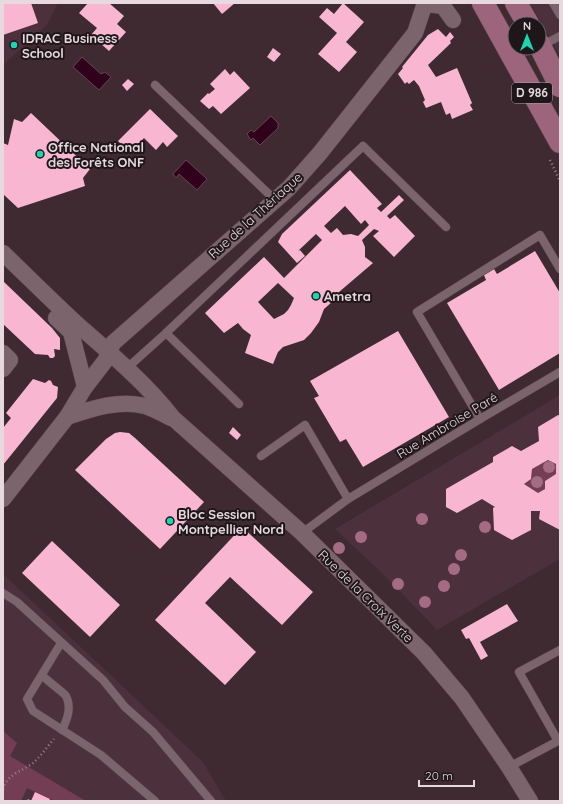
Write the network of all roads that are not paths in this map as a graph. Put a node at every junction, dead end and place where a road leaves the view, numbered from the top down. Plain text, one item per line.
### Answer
1 (483, 3) edge
2 (516, 3) edge
3 (553, 3) edge
4 (425, 4) edge
5 (560, 15) edge
6 (523, 16) edge
7 (453, 20) dead end
8 (560, 36) edge
9 (547, 42) edge
10 (545, 56) edge
11 (155, 85) dead end
12 (560, 86) edge
13 (560, 142) edge
14 (275, 200) junction
15 (446, 227) dead end
16 (3, 253) edge
17 (560, 270) edge
18 (35, 285) junction
19 (166, 333) junction
20 (109, 352) junction
21 (3, 353) edge
22 (3, 369) edge
23 (126, 369) junction
24 (560, 372) edge
25 (85, 387) junction
26 (239, 404) dead end
27 (67, 417) junction
28 (173, 418) junction
29 (480, 419) junction
30 (261, 456) dead end
31 (348, 498) junction
32 (3, 500) edge
33 (302, 533) junction
34 (3, 593) edge
35 (61, 643) junction
36 (560, 650) edge
37 (42, 675) junction
38 (62, 730) junction
39 (509, 767) junction
40 (155, 801) edge
41 (211, 801) edge
42 (530, 801) edge

1 - 13 main road, D 986
2 - 6 main road
3 - 5 lane
4 - 7 street, Rue de la Thériaque
4 - 14 street, Rue de la Thériaque
8 - 9 lane
10 - 12 main road
11 - 14 lane
14 - 20 street, Rue de la Thériaque
15 - 19 lane
16 - 18 street, Rue de la Croix Verte
17 - 29 lane
18 - 20 street, Rue de la Croix Verte
18 - 25 street, Rue de la Croix Verte
19 - 23 lane
19 - 26 lane
20 - 23 street, Rue de la Croix Verte
20 - 25 street
21 - 22 street
23 - 28 street, Rue de la Croix Verte
24 - 29 lane, Rue Ambroise Paré
25 - 27 street
27 - 28 street, Rue de la Croix Verte
27 - 32 street
28 - 33 street, Rue de la Croix Verte
29 - 31 lane, Rue Ambroise Paré
30 - 31 lane
31 - 33 lane, Rue Ambroise Paré
33 - 39 street, Rue de la Croix Verte
34 - 35 lane
35 - 37 lane
35 - 41 lane
36 - 39 lane
37 - 38 lane
37 - 38 lane
38 - 40 lane
39 - 42 street, Rue de la Croix Verte

